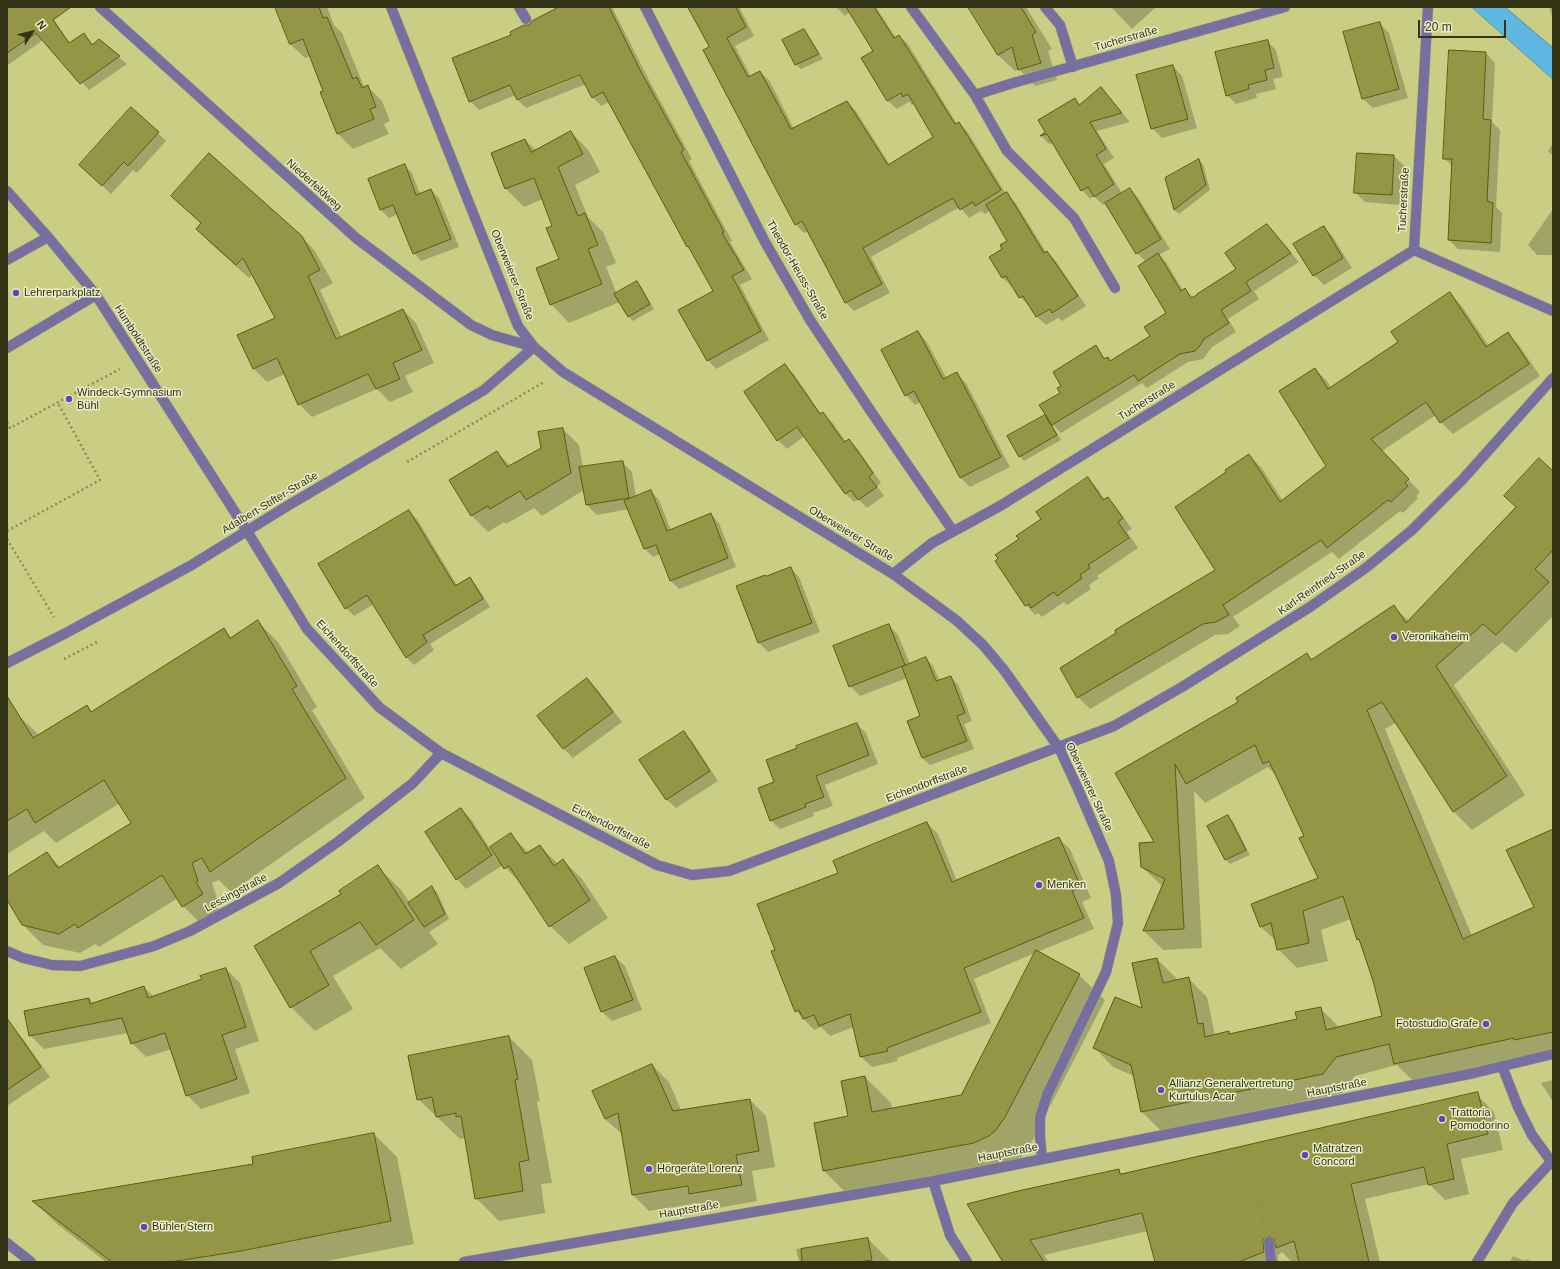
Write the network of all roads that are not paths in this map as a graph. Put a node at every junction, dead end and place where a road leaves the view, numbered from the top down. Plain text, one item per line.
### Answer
1 (100, 7) edge
2 (390, 7) edge
3 (519, 7) edge
4 (645, 7) edge
5 (911, 7) edge
6 (1045, 7) edge
7 (1285, 7) edge
8 (1428, 7) edge
9 (526, 19) dead end
10 (1072, 67) junction
11 (975, 95) junction
12 (7, 191) edge
13 (48, 237) junction
14 (1414, 250) junction
15 (7, 260) edge
16 (1115, 288) dead end
17 (96, 295) junction
18 (1553, 311) edge
19 (534, 347) junction
20 (7, 348) edge
21 (1553, 378) edge
22 (247, 531) junction
23 (953, 531) junction
24 (894, 574) junction
25 (7, 662) edge
26 (1059, 748) junction
27 (441, 754) junction
28 (7, 951) edge
29 (1553, 1054) edge
30 (1502, 1066) junction
31 (1042, 1159) junction
32 (1552, 1163) edge
33 (933, 1181) junction
34 (1269, 1242) road end
35 (7, 1243) edge
36 (506, 1258) edge
37 (31, 1262) edge
38 (464, 1262) edge
39 (966, 1262) edge
40 (1271, 1262) edge
41 (1478, 1262) edge

1 - 19 street, Niederfeldweg
2 - 19 street, Oberweierer Straße
3 - 9 street
4 - 23 street, Theodor-Heuss-Straße
5 - 11 street
6 - 10 street
7 - 10 street, Tucherstraße
8 - 14 street, Tucherstraße
10 - 11 street, Tucherstraße
11 - 16 street
12 - 13 street, Humboldtstraße
13 - 15 street
13 - 17 street, Humboldtstraße
14 - 18 street
14 - 23 street, Tucherstraße
17 - 20 street
17 - 22 street, Humboldtstraße
19 - 22 street, Adalbert-Stifter-Straße
19 - 24 street, Oberweierer Straße
21 - 26 street, Karl-Reinfried-Straße
22 - 25 street, Adalbert-Stifter-Straße
22 - 27 street, Eichendorffstraße
23 - 24 street, Tucherstraße
24 - 26 street, Oberweierer Straße
26 - 27 street, Eichendorffstraße
26 - 31 street, Oberweierer Straße
27 - 28 street, Lessingstraße
29 - 30 street, Hauptstraße
30 - 31 street, Hauptstraße
30 - 32 street
31 - 33 street, Hauptstraße
32 - 41 street
33 - 36 street, Hauptstraße
33 - 39 street
34 - 40 street
35 - 37 street
36 - 38 street, Hauptstraße

